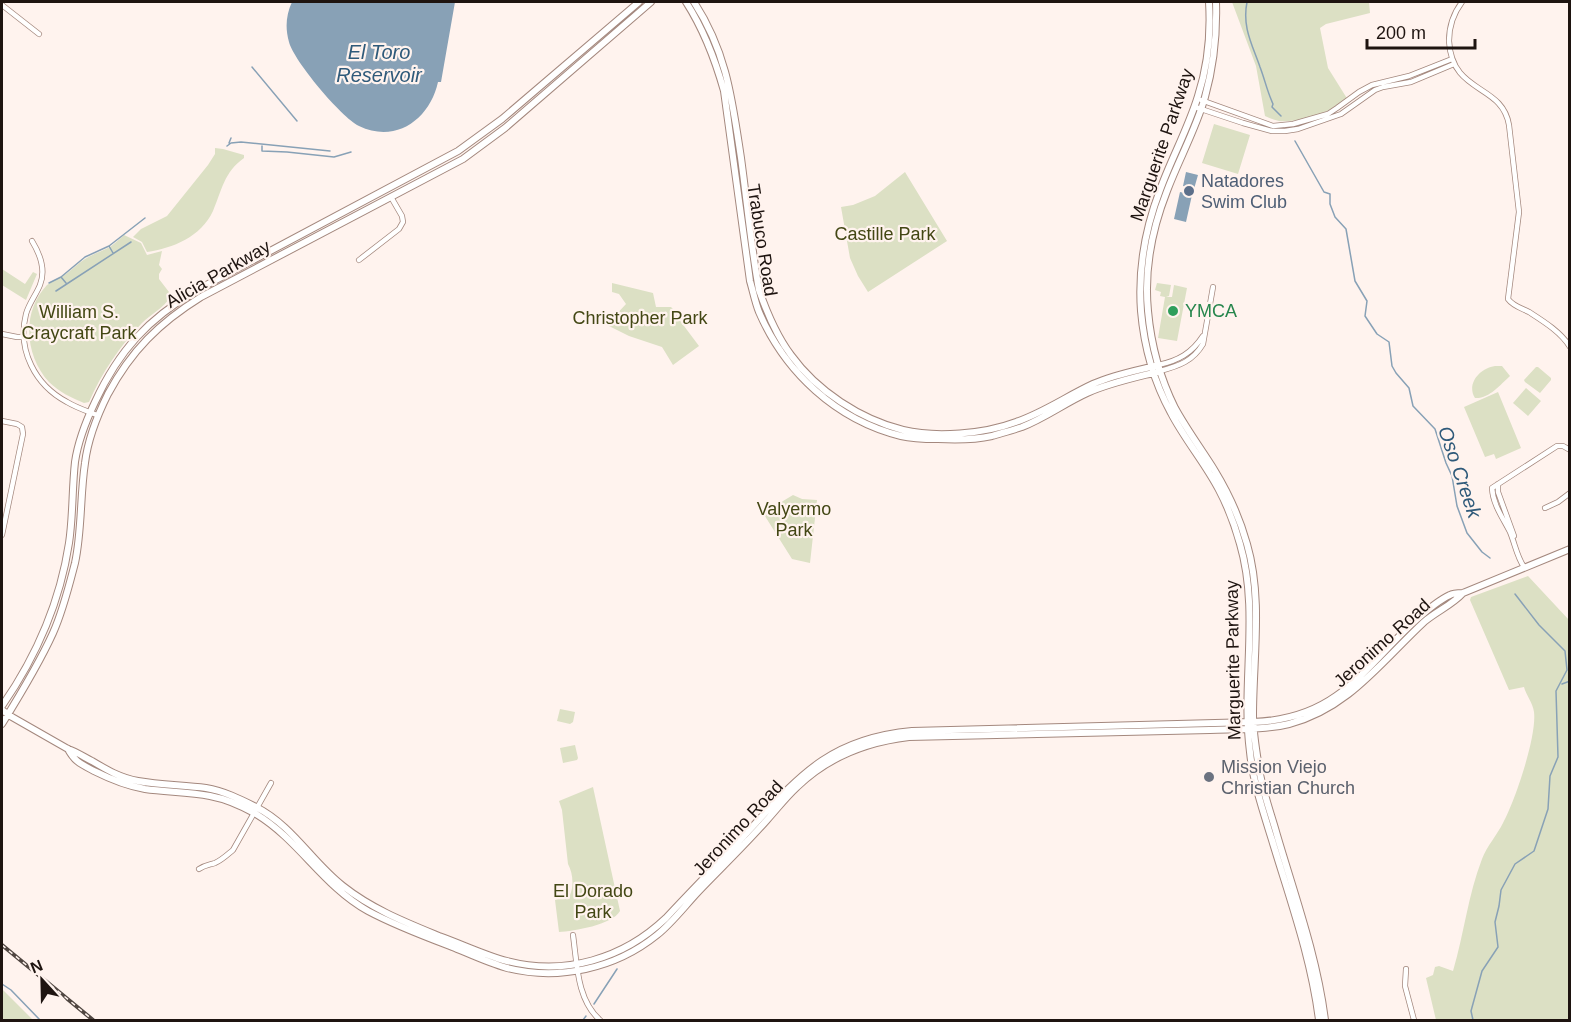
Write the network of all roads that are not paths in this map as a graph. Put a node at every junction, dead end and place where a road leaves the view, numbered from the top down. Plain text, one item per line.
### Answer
1 (639, 2) edge
2 (651, 2) edge
3 (686, 2) edge
4 (694, 2) edge
5 (1209, 2) edge
6 (1216, 2) edge
7 (1462, 2) edge
8 (2, 5) edge
9 (39, 34) dead end
10 (1453, 61) junction
11 (523, 100) junction
12 (1200, 100) junction
13 (1354, 100) junction
14 (529, 107) junction
15 (1198, 108) junction
16 (423, 171) junction
17 (391, 197) junction
18 (363, 202) junction
19 (32, 241) dead end
20 (359, 260) dead end
21 (1213, 286) dead end
22 (180, 300) junction
23 (185, 307) junction
24 (2, 334) edge
25 (24, 337) junction
26 (1569, 347) edge
27 (1156, 369) junction
28 (1086, 391) junction
29 (90, 412) junction
30 (97, 415) junction
31 (2, 421) edge
32 (1569, 450) edge
33 (1498, 484) junction
34 (1569, 493) edge
35 (1503, 504) junction
36 (1497, 506) junction
37 (1545, 508) dead end
38 (2, 534) edge
39 (1569, 549) edge
40 (64, 567) junction
41 (1524, 567) junction
42 (62, 608) junction
43 (45, 630) junction
44 (2, 708) edge
45 (8, 714) junction
46 (2, 724) edge
47 (1251, 726) junction
48 (271, 783) dead end
49 (255, 810) junction
50 (200, 869) dead end
51 (573, 936) dead end
52 (578, 968) junction
53 (1406, 969) dead end
54 (600, 1020) edge
55 (1319, 1020) edge
56 (1325, 1020) edge
57 (1414, 1020) edge

1 - 11 main road, Alicia Parkway
2 - 14 main road, Alicia Parkway
3 - 28 main road, Trabuco Road
4 - 28 main road, Trabuco Road
5 - 12 main road, Marguerite Parkway
6 - 12 main road, Marguerite Parkway
7 - 10 street
8 - 9 street
10 - 13 street
10 - 26 street
11 - 14 main road
11 - 16 main road, Alicia Parkway
12 - 13 street
12 - 15 main road, Marguerite Parkway
13 - 15 street
14 - 17 main road, Alicia Parkway
15 - 27 main road, Marguerite Parkway
16 - 17 main road
16 - 18 main road, Alicia Parkway
17 - 18 main road
17 - 20 street
17 - 23 main road, Alicia Parkway
18 - 22 main road, Alicia Parkway
19 - 25 street
21 - 27 street
22 - 23 main road
22 - 29 main road, Alicia Parkway
23 - 30 main road, Alicia Parkway
24 - 25 street
25 - 29 street
27 - 28 main road, Trabuco Road
27 - 47 main road, Marguerite Parkway
29 - 30 street
29 - 40 main road, Alicia Parkway
30 - 42 main road, Alicia Parkway
31 - 38 street
32 - 33 street
33 - 35 street
33 - 36 street
34 - 37 street
35 - 36 street
35 - 41 street
36 - 41 street
39 - 41 main road, Jeronimo Road
40 - 42 main road
40 - 43 main road, Alicia Parkway
41 - 47 main road, Jeronimo Road
42 - 43 main road
42 - 45 main road, Alicia Parkway
43 - 44 main road, Alicia Parkway
44 - 45 main road, Jeronimo Road
45 - 46 main road, Alicia Parkway
45 - 49 main road, Jeronimo Road
47 - 52 main road, Jeronimo Road
47 - 55 main road, Marguerite Parkway
47 - 56 main road, Marguerite Parkway
48 - 49 street
49 - 50 street
49 - 52 main road, Jeronimo Road
51 - 52 street
52 - 54 street
53 - 57 street

